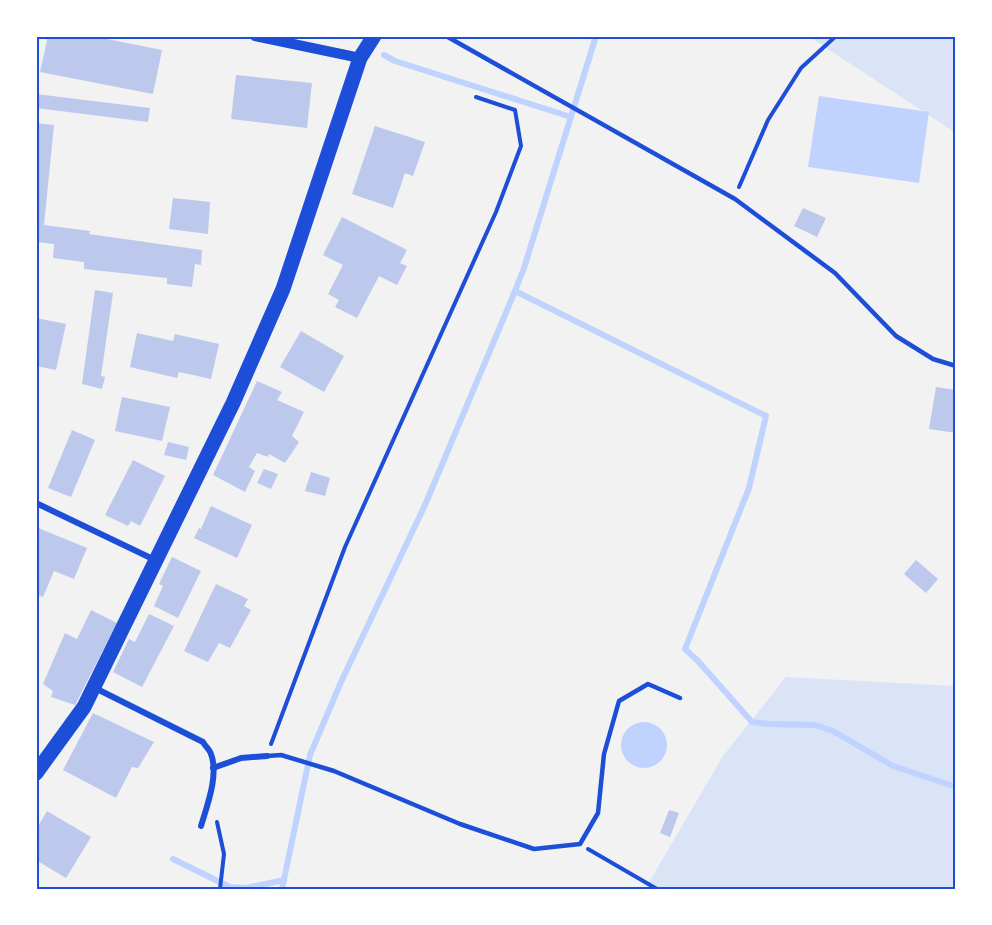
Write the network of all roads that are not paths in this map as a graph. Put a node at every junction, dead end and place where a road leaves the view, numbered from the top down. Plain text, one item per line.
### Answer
1 (255, 36) edge
2 (374, 36) edge
3 (447, 36) edge
4 (360, 58) junction
5 (956, 366) edge
6 (36, 503) edge
7 (156, 560) junction
8 (94, 688) junction
9 (680, 698) dead end
10 (267, 756) joint
11 (213, 768) junction
12 (36, 773) edge
13 (201, 826) dead end

1 - 4 street
2 - 4 main road
3 - 5 lane
4 - 7 main road
6 - 7 street
7 - 8 main road
8 - 11 street
8 - 12 main road
9 - 10 lane
10 - 11 street
11 - 13 street

